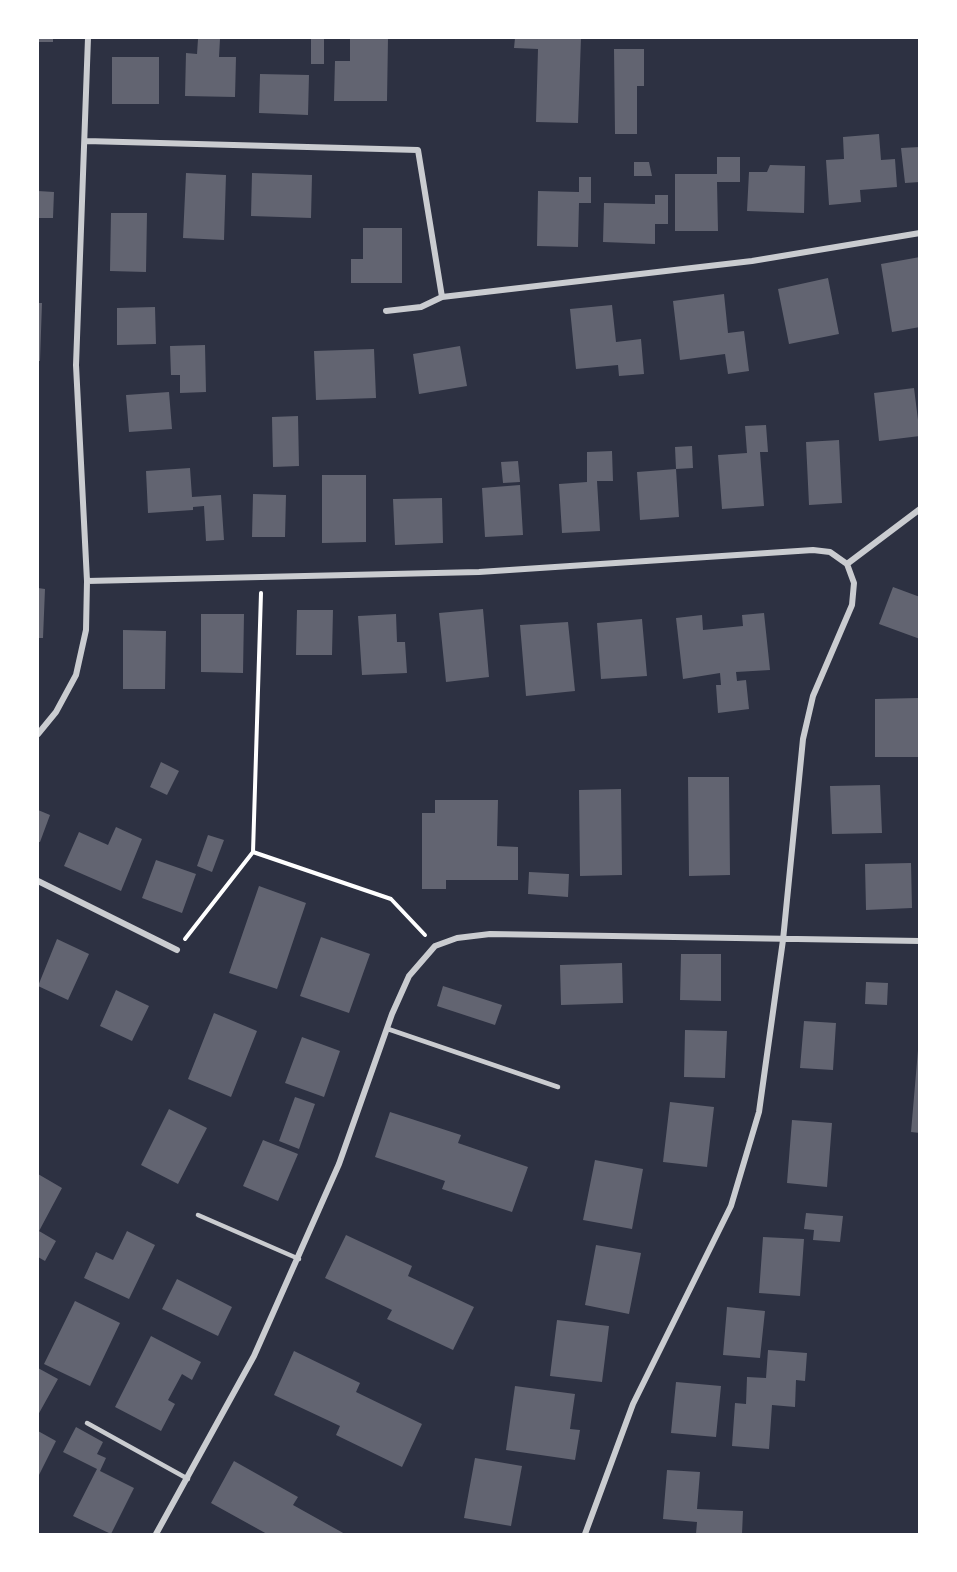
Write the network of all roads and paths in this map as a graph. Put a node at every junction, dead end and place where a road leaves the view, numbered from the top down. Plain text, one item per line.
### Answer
1 (88, 38) edge
2 (86, 141) junction
3 (920, 233) edge
4 (442, 297) junction
5 (386, 311) dead end
6 (920, 509) edge
7 (847, 564) junction
8 (261, 577) junction
9 (87, 581) junction
10 (38, 734) edge
11 (253, 852) junction
12 (38, 881) edge
13 (783, 940) junction
14 (920, 941) edge
15 (435, 946) junction
16 (177, 950) joint
17 (388, 1029) junction
18 (558, 1087) dead end
19 (198, 1215) dead end
20 (299, 1259) junction
21 (87, 1423) dead end
22 (188, 1479) junction
23 (156, 1534) edge
24 (585, 1534) edge

1 - 2 street
2 - 4 street
2 - 9 street
3 - 4 street
4 - 5 street
6 - 7 street
7 - 8 street
7 - 13 street
8 - 9 street
8 - 11 path
9 - 10 street
11 - 15 path
11 - 16 path
12 - 16 street
13 - 14 street
13 - 15 street
13 - 24 street
15 - 17 street
17 - 18 lane
17 - 20 street
19 - 20 lane
20 - 22 street
21 - 22 lane
22 - 23 street

